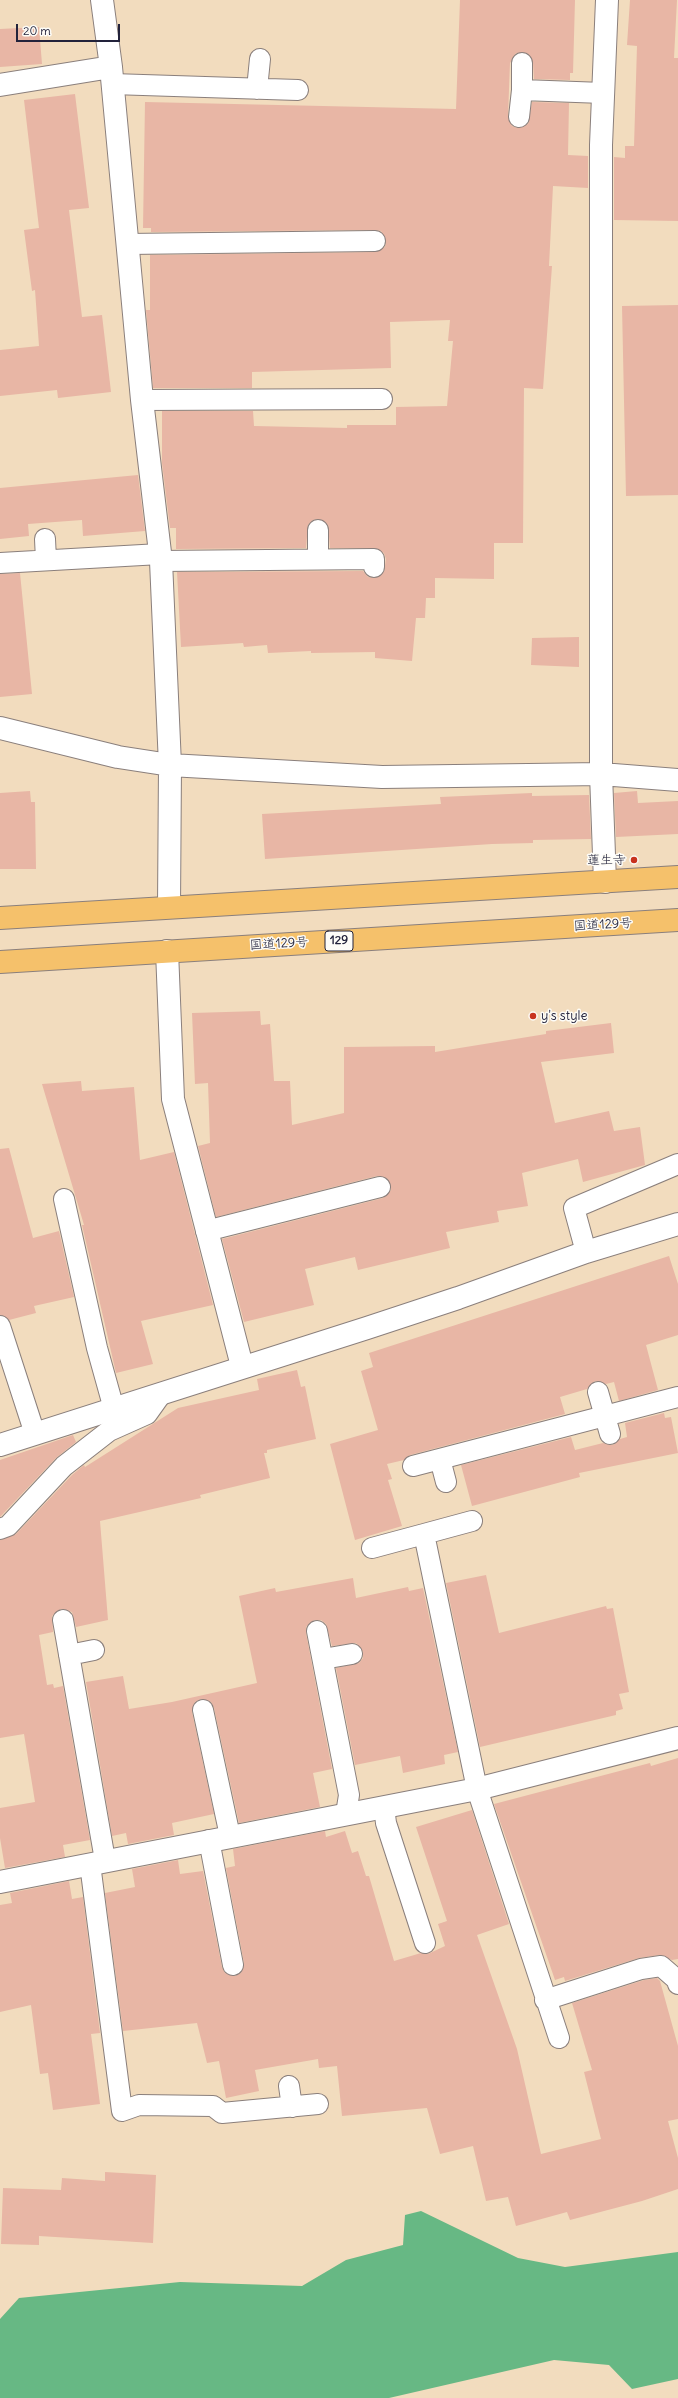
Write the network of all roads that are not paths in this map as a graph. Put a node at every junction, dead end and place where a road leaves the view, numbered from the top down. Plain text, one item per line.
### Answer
1 (102, 0) edge
2 (607, 0) edge
3 (260, 59) dead end
4 (522, 63) dead end
5 (112, 75) junction
6 (0, 85) edge
7 (257, 89) junction
8 (298, 90) dead end
9 (522, 90) junction
10 (603, 93) junction
11 (519, 117) dead end
12 (375, 241) dead end
13 (127, 244) junction
14 (142, 400) junction
15 (382, 400) dead end
16 (318, 530) dead end
17 (45, 539) dead end
18 (160, 557) junction
19 (318, 559) junction
20 (46, 560) junction
21 (0, 563) edge
22 (374, 567) dead end
23 (0, 728) edge
24 (170, 765) junction
25 (600, 774) junction
26 (678, 780) edge
27 (678, 877) edge
28 (605, 882) junction
29 (169, 907) junction
30 (0, 918) edge
31 (678, 920) edge
32 (167, 951) junction
33 (0, 962) edge
34 (678, 1164) edge
35 (380, 1187) dead end
36 (64, 1200) dead end
37 (678, 1224) edge
38 (206, 1231) junction
39 (586, 1252) junction
40 (0, 1326) edge
41 (242, 1366) junction
42 (598, 1392) dead end
43 (162, 1393) junction
44 (678, 1397) edge
45 (114, 1409) junction
46 (607, 1425) junction
47 (35, 1434) junction
48 (0, 1445) edge
49 (440, 1458) junction
50 (413, 1466) dead end
51 (446, 1482) dead end
52 (472, 1521) dead end
53 (0, 1529) edge
54 (424, 1534) junction
55 (372, 1548) dead end
56 (63, 1620) dead end
57 (317, 1631) dead end
58 (94, 1650) dead end
59 (69, 1654) junction
60 (352, 1654) dead end
61 (323, 1659) junction
62 (203, 1710) dead end
63 (678, 1738) edge
64 (477, 1789) junction
65 (384, 1807) junction
66 (346, 1814) junction
67 (230, 1836) junction
68 (209, 1840) junction
69 (98, 1862) junction
70 (0, 1882) edge
71 (425, 1943) dead end
72 (233, 1965) dead end
73 (678, 1984) edge
74 (545, 2000) junction
75 (559, 2038) dead end
76 (289, 2086) dead end
77 (318, 2104) dead end
78 (292, 2107) junction

1 - 5 street
2 - 10 street
3 - 7 lane
4 - 9 lane
5 - 6 street
5 - 7 lane
5 - 13 street
7 - 8 lane
9 - 10 lane
9 - 11 lane
10 - 25 street
12 - 13 lane
13 - 14 street
14 - 15 lane
14 - 18 street
16 - 19 lane
17 - 20 lane
18 - 19 lane
18 - 20 lane
18 - 24 street
19 - 22 lane
20 - 21 lane
23 - 24 street
24 - 25 street
24 - 29 street
25 - 26 street
25 - 28 street
27 - 28 highway
28 - 29 highway
29 - 30 highway
31 - 32 highway, 国道129号 / 129
32 - 33 highway, 国道129号 / 129
32 - 38 street
34 - 39 lane
35 - 38 lane
36 - 45 lane
37 - 39 street
38 - 41 street
39 - 41 street
40 - 47 lane
41 - 43 street
42 - 46 lane
43 - 45 street
43 - 53 lane
44 - 46 lane
45 - 47 street
46 - 49 lane
47 - 48 street
49 - 50 lane
49 - 51 lane
52 - 54 lane
54 - 55 lane
54 - 64 lane
56 - 59 lane
57 - 61 lane
58 - 59 lane
59 - 69 lane
60 - 61 lane
61 - 66 lane
62 - 67 lane
63 - 64 street
64 - 65 street
64 - 74 lane
65 - 66 street
65 - 71 lane
66 - 67 street
67 - 68 street
68 - 69 street
68 - 72 lane
69 - 70 street
69 - 78 lane
73 - 74 lane
74 - 75 lane
76 - 78 lane
77 - 78 lane

